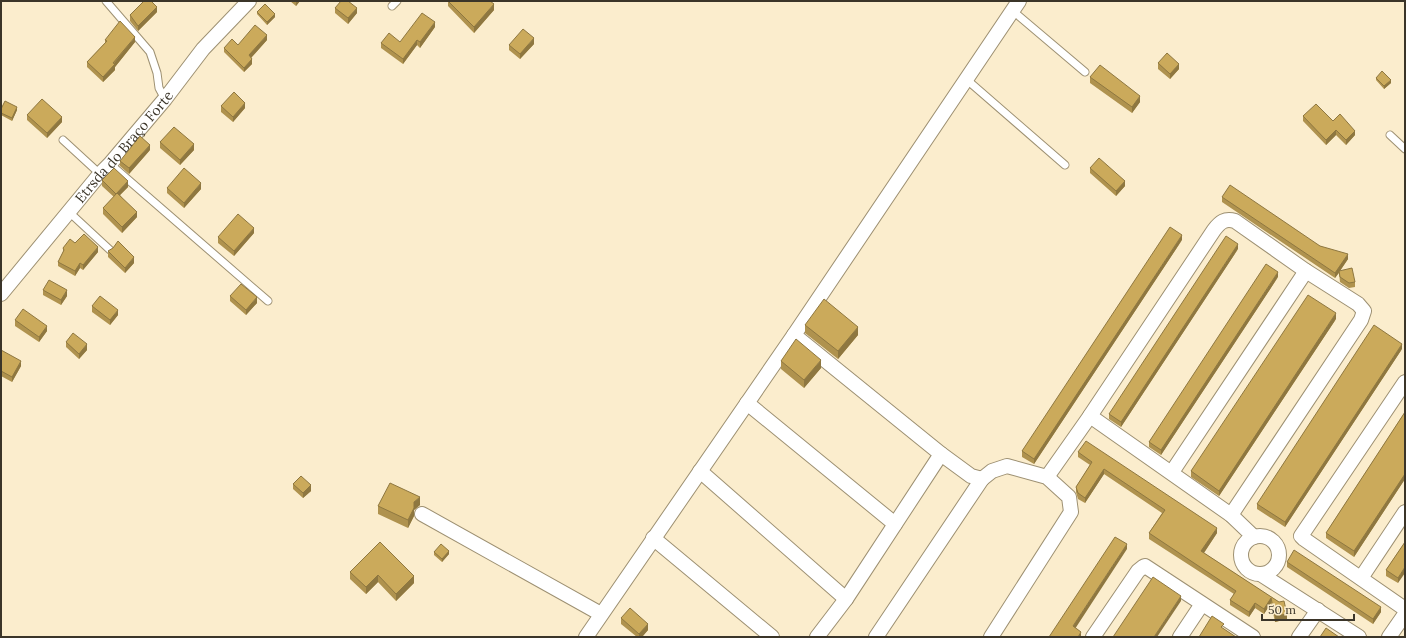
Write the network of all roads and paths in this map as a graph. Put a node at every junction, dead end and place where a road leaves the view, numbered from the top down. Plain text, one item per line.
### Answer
1 (106, 1) edge
2 (245, 2) edge
3 (1016, 6) edge
4 (1085, 72) dead end
5 (966, 79) junction
6 (165, 99) junction
7 (1390, 135) dead end
8 (62, 140) dead end
9 (1405, 149) edge
10 (110, 164) junction
11 (1065, 165) dead end
12 (100, 174) junction
13 (69, 212) junction
14 (110, 250) edge
15 (1306, 271) junction
16 (3, 288) edge
17 (268, 301) dead end
18 (794, 335) junction
19 (1405, 382) edge
20 (746, 403) junction
21 (1090, 416) junction
22 (941, 454) junction
23 (700, 471) junction
24 (1172, 472) junction
25 (1047, 478) junction
26 (982, 479) junction
27 (1405, 512) edge
28 (422, 514) dead end
29 (1231, 515) junction
30 (895, 524) junction
31 (1254, 537) junction
32 (653, 538) junction
33 (1262, 575) junction
34 (1361, 578) junction
35 (846, 599) junction
36 (1202, 604) junction
37 (1405, 609) edge
38 (1318, 610) junction
39 (601, 614) junction
40 (1405, 614) edge
41 (586, 637) edge
42 (772, 637) edge
43 (817, 637) edge
44 (876, 637) edge
45 (990, 637) edge
46 (1093, 637) edge
47 (1180, 637) edge
48 (1253, 637) edge
49 (1299, 637) edge
50 (1359, 637) edge
51 (1389, 637) edge

1 - 6 lane
2 - 6 street, Etrsda do Braço Forte
3 - 4 lane
3 - 5 street
5 - 11 lane
5 - 18 street
6 - 10 street, Etrsda do Braço Forte
7 - 9 lane
8 - 12 lane
10 - 12 street, Etrsda do Braço Forte
10 - 17 lane
12 - 13 street, Etrsda do Braço Forte
13 - 14 lane
13 - 16 street, Etrsda do Braço Forte
15 - 21 street
15 - 24 street
15 - 29 street
18 - 20 street
18 - 22 street
19 - 34 street
20 - 23 street
20 - 30 street
21 - 24 street
21 - 25 street
22 - 26 street
22 - 30 street
23 - 32 street
23 - 35 street
24 - 29 street
25 - 26 street
25 - 45 street
26 - 44 street
27 - 34 street
28 - 39 street
29 - 31 street
30 - 35 street
31 - 33 street
31 - 33 street
32 - 39 street
32 - 42 street
33 - 38 street
34 - 37 street
35 - 43 street
36 - 46 street
36 - 47 street
36 - 48 street
38 - 49 street
38 - 50 street
39 - 41 street
40 - 51 street

